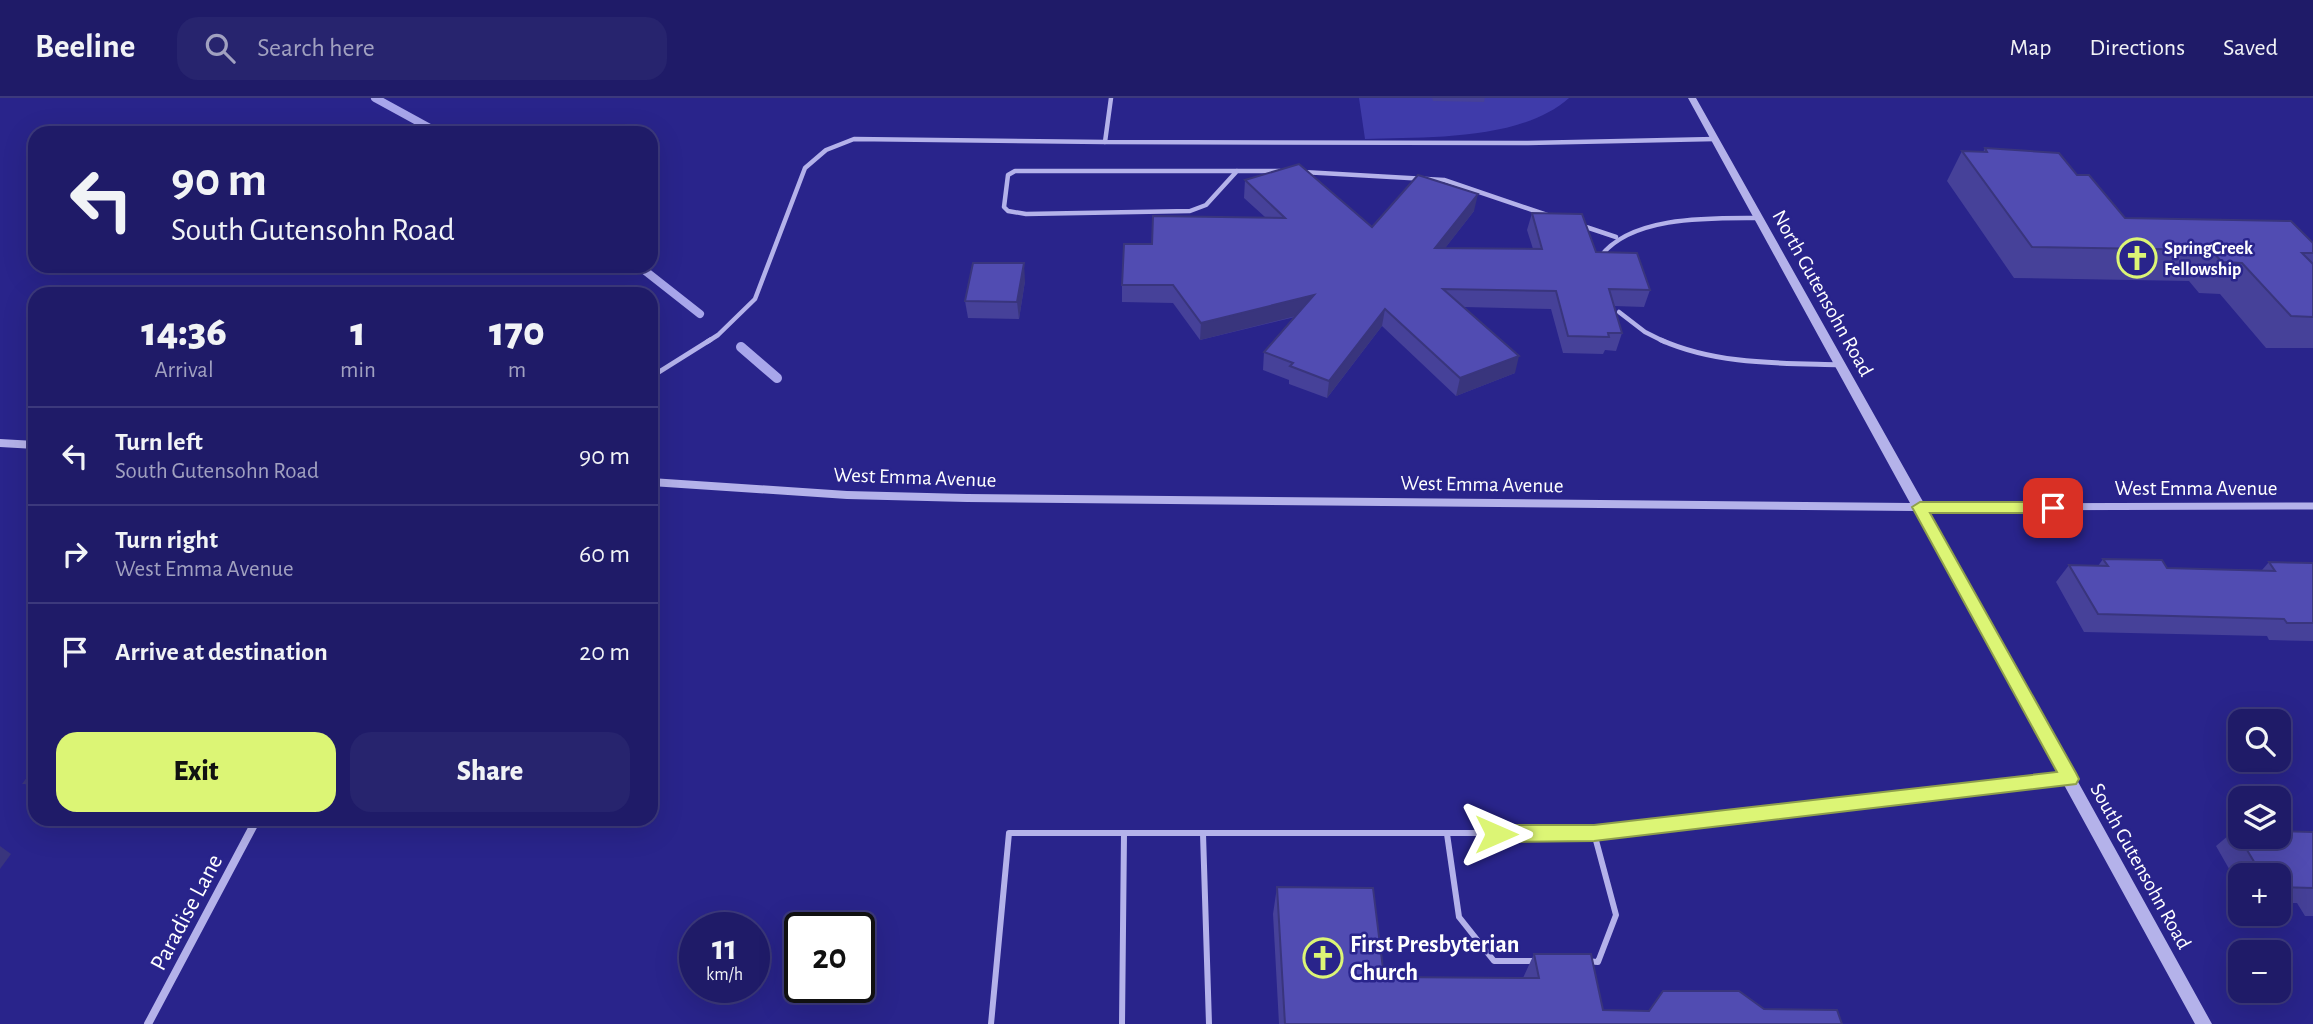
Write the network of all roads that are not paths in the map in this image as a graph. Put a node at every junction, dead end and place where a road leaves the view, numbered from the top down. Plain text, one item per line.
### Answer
1 (1111, 98) edge
2 (1692, 98) edge
3 (1715, 139) junction
4 (1105, 142) junction
5 (1237, 171) junction
6 (1286, 171) edge
7 (1298, 172) edge
8 (1555, 218) edge
9 (1760, 218) junction
10 (1580, 226) edge
11 (1616, 237) junction
12 (1599, 260) edge
13 (1619, 312) edge
14 (1841, 365) junction
15 (658, 373) edge
16 (0, 443) edge
17 (28, 445) edge
18 (658, 482) edge
19 (2313, 506) edge
20 (1920, 507) junction
21 (2070, 779) junction
22 (253, 826) edge
23 (1594, 833) junction
24 (1124, 834) junction
25 (1203, 834) junction
26 (1447, 834) junction
27 (1546, 961) edge
28 (1572, 961) edge
29 (148, 1024) edge
30 (991, 1024) edge
31 (1122, 1024) edge
32 (1209, 1024) edge
33 (2204, 1024) edge

1 - 4 lane
2 - 3 street, North Gutensohn Road
3 - 4 lane
3 - 9 street, North Gutensohn Road
4 - 15 lane
5 - 5 lane
5 - 6 lane
7 - 8 lane
9 - 11 lane
9 - 14 street, North Gutensohn Road
10 - 11 lane
11 - 12 lane
13 - 14 lane
14 - 20 street, North Gutensohn Road
16 - 17 street
18 - 20 street, West Emma Avenue
19 - 20 street, West Emma Avenue
20 - 21 street, South Gutensohn Road
21 - 23 lane
21 - 33 street, South Gutensohn Road
22 - 29 street, Paradise Lane
23 - 26 lane
23 - 28 lane
24 - 25 lane
24 - 30 lane
24 - 31 lane
25 - 26 lane
25 - 32 lane
26 - 27 lane

